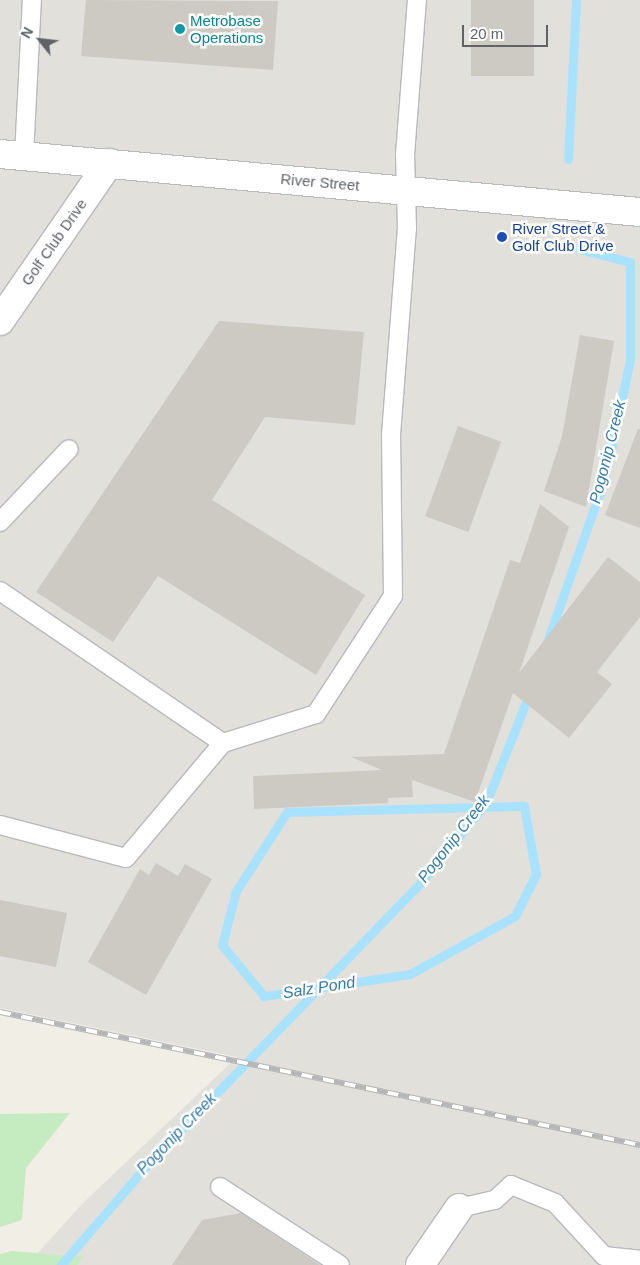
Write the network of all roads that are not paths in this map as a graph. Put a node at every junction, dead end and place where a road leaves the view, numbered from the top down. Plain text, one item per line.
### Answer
1 (32, 0) edge
2 (417, 0) edge
3 (12, 155) edge
4 (109, 162) junction
5 (405, 190) junction
6 (640, 212) edge
7 (0, 321) edge
8 (69, 449) dead end
9 (0, 522) edge
10 (0, 591) edge
11 (223, 743) junction
12 (0, 825) edge
13 (220, 1188) dead end
14 (459, 1208) joint
15 (640, 1260) edge
16 (340, 1265) edge
17 (420, 1265) edge

1 - 3 lane
2 - 5 lane
3 - 4 main road, River Street
4 - 5 main road, River Street
4 - 7 main road, Golf Club Drive
5 - 6 main road, River Street
5 - 11 lane
8 - 9 lane
10 - 11 lane
11 - 12 lane
13 - 16 lane
14 - 15 lane
14 - 17 main road

